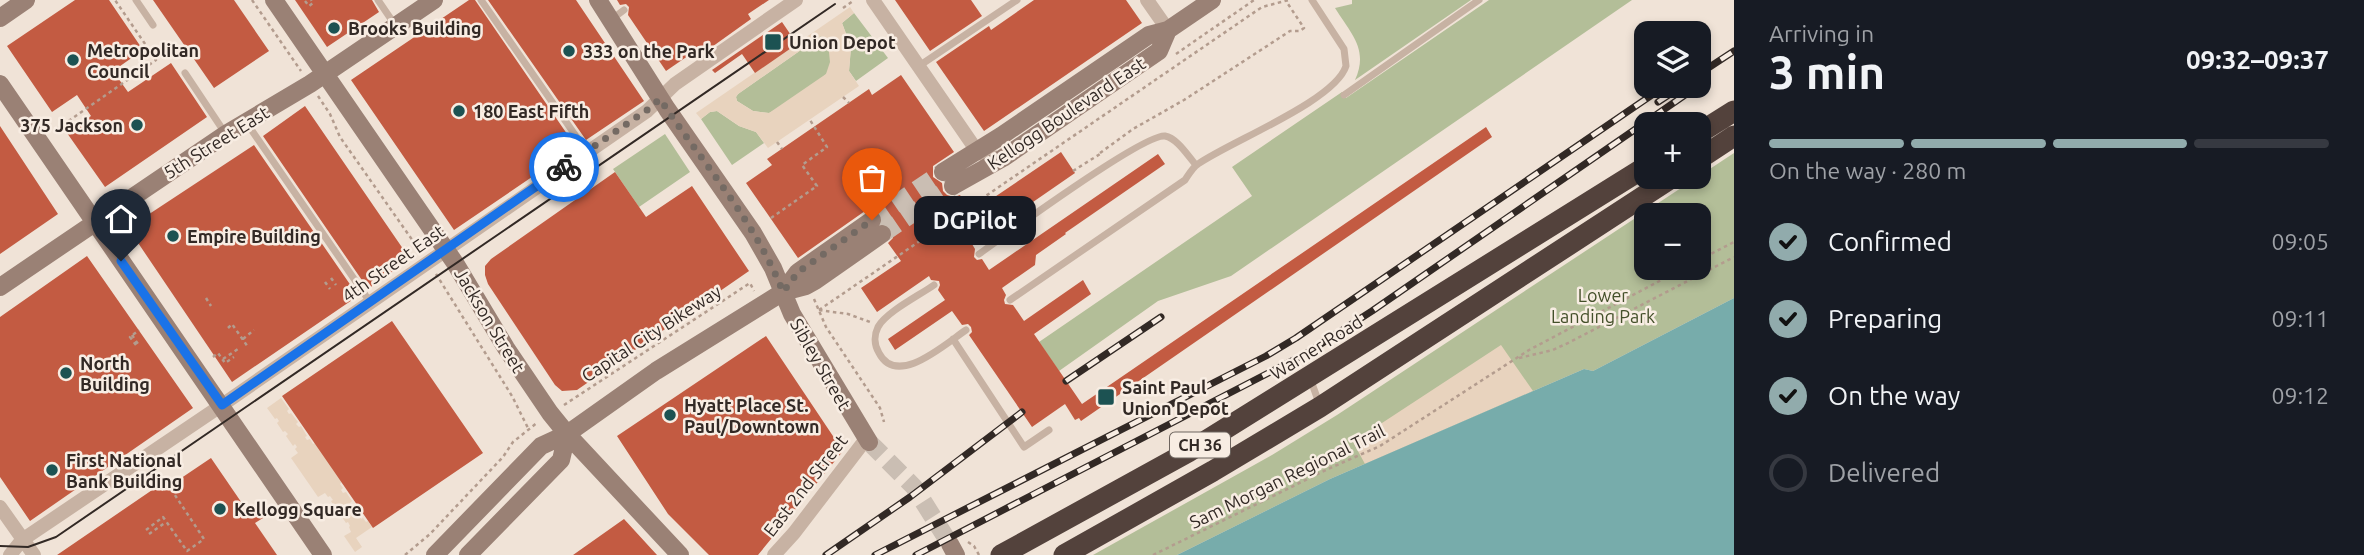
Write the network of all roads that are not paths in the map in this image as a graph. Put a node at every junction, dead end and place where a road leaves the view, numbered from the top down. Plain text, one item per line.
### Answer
1 (26, 0) edge
2 (136, 0) edge
3 (274, 0) edge
4 (377, 0) edge
5 (434, 0) edge
6 (481, 0) edge
7 (598, 0) edge
8 (796, 0) edge
9 (873, 0) edge
10 (1017, 0) edge
11 (1147, 0) edge
12 (1212, 0) edge
13 (1312, 0) edge
14 (1479, 0) edge
15 (0, 18) edge
16 (153, 25) dead end
17 (395, 26) junction
18 (1168, 30) junction
19 (919, 66) junction
20 (185, 72) dead end
21 (324, 74) junction
22 (0, 84) edge
23 (1344, 94) dead end
24 (660, 99) junction
25 (1734, 111) edge
26 (246, 122) junction
27 (1711, 125) edge
28 (226, 134) junction
29 (1734, 136) edge
30 (977, 150) junction
31 (1711, 151) edge
32 (587, 152) junction
33 (1003, 158) junction
34 (1196, 165) junction
35 (1634, 175) edge
36 (1652, 189) edge
37 (95, 221) junction
38 (877, 227) tunnel mouth
39 (446, 250) junction
40 (978, 254) dead end
41 (934, 285) dead end
42 (0, 287) edge
43 (783, 292) junction
44 (1467, 296) junction
45 (1010, 300) dead end
46 (370, 302) junction
47 (965, 330) dead end
48 (953, 339) junction
49 (1310, 377) junction
50 (222, 405) junction
51 (1320, 407) junction
52 (1049, 430) dead end
53 (567, 435) junction
54 (867, 440) joint
55 (0, 507) edge
56 (22, 540) junction
57 (10, 555) edge
58 (34, 555) edge
59 (323, 555) edge
60 (435, 555) edge
61 (468, 555) edge
62 (680, 555) edge
63 (774, 555) edge
64 (1001, 555) edge
65 (1063, 555) edge

1 - 15 main road
2 - 16 lane
3 - 21 main road, Jackson Street
4 - 17 lane
5 - 17 main road, 5th Street East
6 - 32 lane
7 - 24 main road, Sibley Street
8 - 24 street, 4th Street East
9 - 19 street
10 - 19 lane
11 - 18 street
12 - 18 main road, Kellogg Boulevard East
13 - 34 lane
14 - 23 lane
17 - 21 main road, 5th Street East
18 - 30 main road, Kellogg Boulevard East
18 - 33 main road, Kellogg Boulevard East
19 - 30 street
20 - 28 lane
21 - 26 main road, 5th Street East
21 - 39 main road, Jackson Street
22 - 37 main road
24 - 32 street, 4th Street East
24 - 43 main road, Sibley Street
25 - 27 highway
26 - 28 main road, 5th Street East
26 - 46 lane
28 - 37 main road, 5th Street East
29 - 31 highway
30 - 33 street
30 - 33 main road, Kellogg Boulevard East
32 - 39 street, 4th Street East
34 - 40 lane
34 - 45 lane
35 - 44 highway, Warner Road / CH 36
36 - 44 highway, Warner Road / CH 36
37 - 42 main road, 5th Street East
37 - 50 main road
38 - 43 main road
39 - 46 street, 4th Street East
39 - 53 main road, Jackson Street
41 - 48 lane
43 - 53 main road
43 - 54 main road, Sibley Street
44 - 49 highway, Warner Road / CH 36
44 - 51 highway, Warner Road / CH 36
46 - 50 street, 4th Street East
47 - 48 lane
48 - 52 lane
49 - 51 lane
49 - 64 highway, Warner Road / CH 36
50 - 56 street, 4th Street East
50 - 59 main road
51 - 65 highway, Warner Road / CH 36
53 - 60 main road
53 - 61 main road
53 - 62 main road, Jackson Street
54 - 63 street, East 2nd Street
55 - 56 street
56 - 57 street, 4th Street East
56 - 58 street

